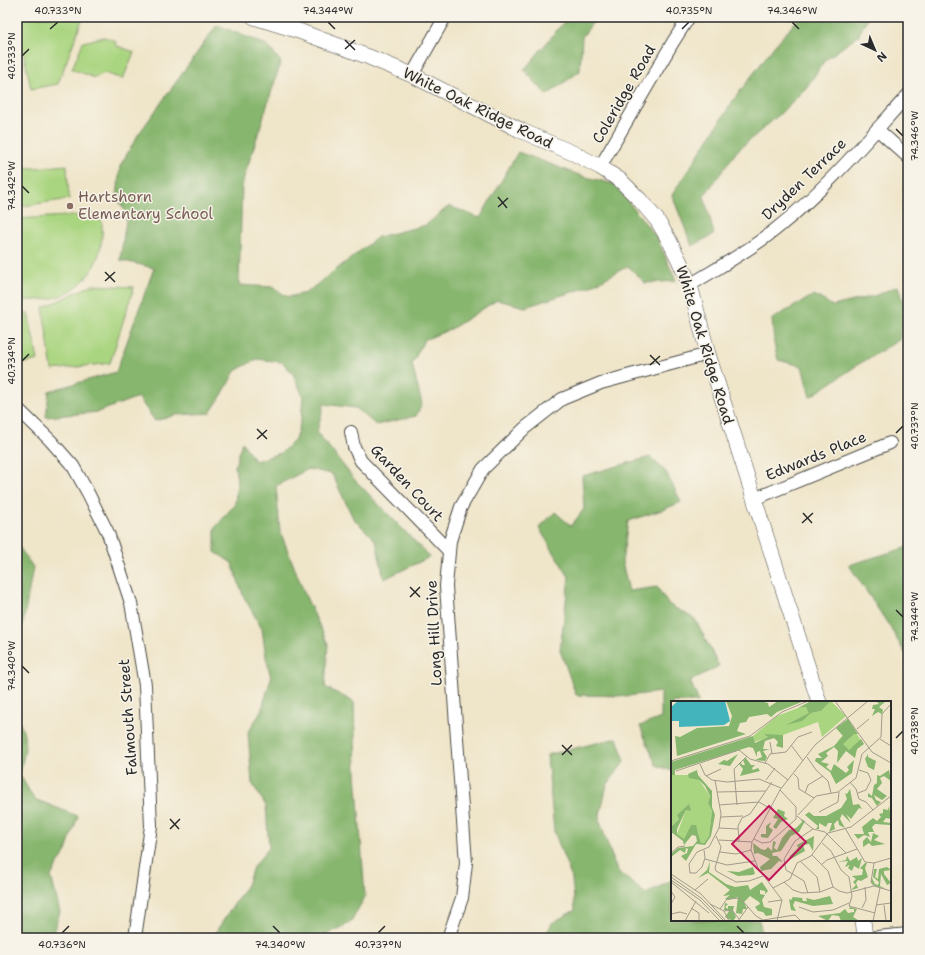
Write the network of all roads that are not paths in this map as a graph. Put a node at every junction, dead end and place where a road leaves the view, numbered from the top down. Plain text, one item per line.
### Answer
1 (254, 17) edge
2 (445, 17) edge
3 (690, 17) edge
4 (412, 75) junction
5 (908, 95) edge
6 (877, 129) junction
7 (908, 158) edge
8 (600, 167) junction
9 (690, 285) junction
10 (708, 354) junction
11 (17, 408) edge
12 (352, 432) dead end
13 (890, 443) dead end
14 (754, 499) junction
15 (449, 551) junction
16 (819, 701) edge
17 (863, 921) edge
18 (908, 934) edge
19 (136, 938) edge
20 (448, 938) edge
21 (865, 938) edge
22 (868, 938) edge

1 - 4 street, White Oak Ridge Road
2 - 4 street
3 - 8 street, Coleridge Road
4 - 8 street, White Oak Ridge Road
5 - 6 street, Dryden Terrace
6 - 7 street
6 - 9 street, Dryden Terrace
8 - 9 street, White Oak Ridge Road
9 - 10 street, White Oak Ridge Road
10 - 14 street, White Oak Ridge Road
10 - 15 street, Long Hill Drive
11 - 19 street, Falmouth Street
12 - 15 street, Garden Court
13 - 14 street, Edwards Place
14 - 16 street, White Oak Ridge Road
15 - 20 street, Long Hill Drive
17 - 21 street
18 - 22 street

